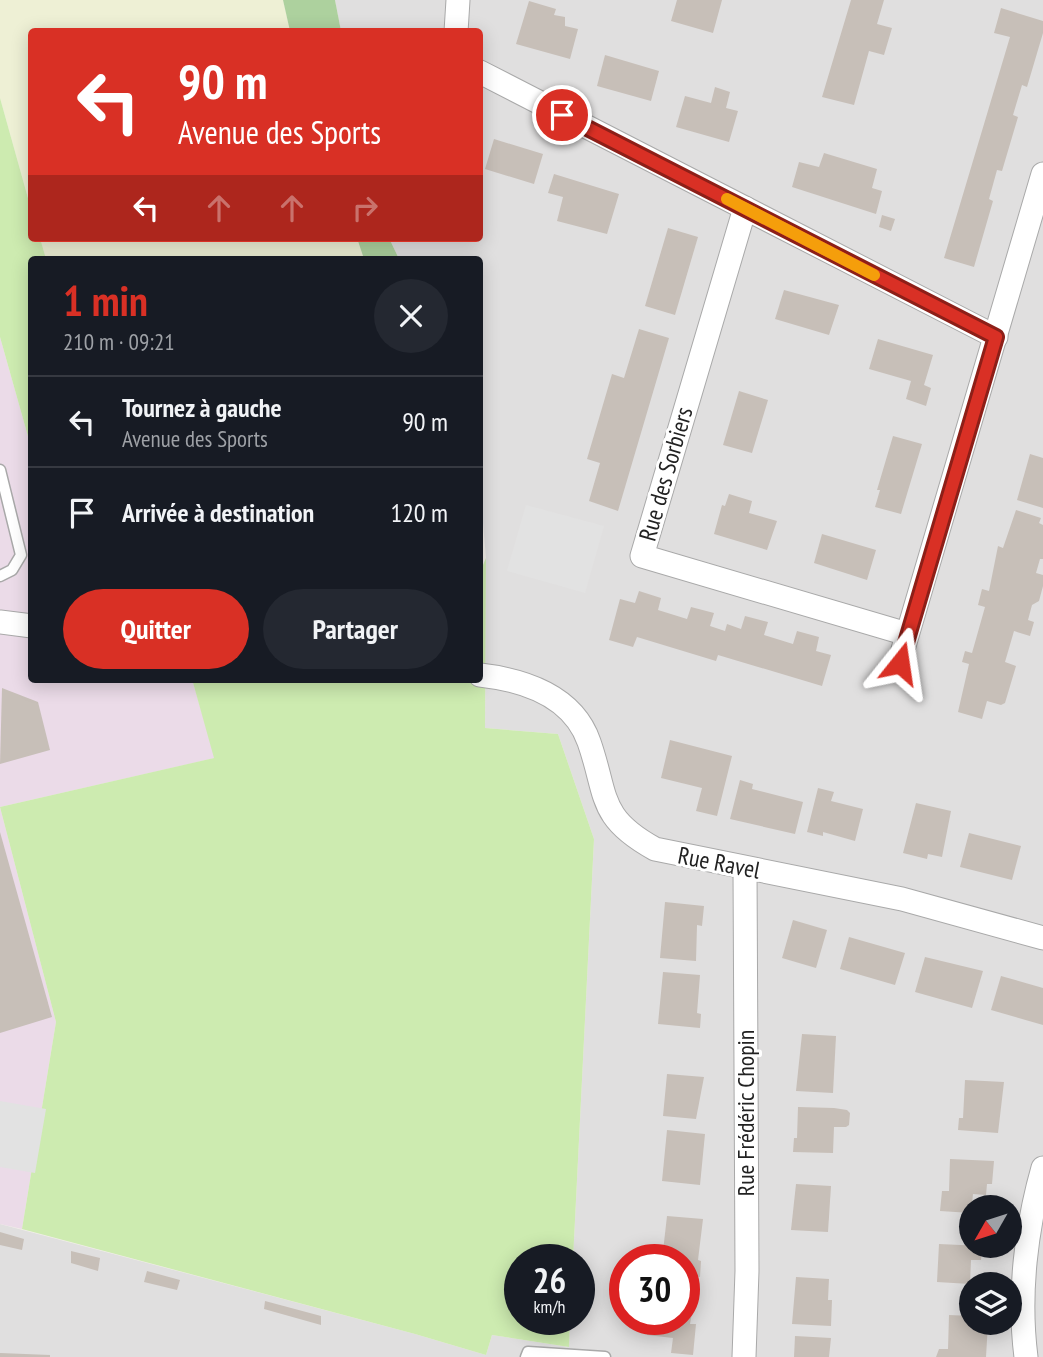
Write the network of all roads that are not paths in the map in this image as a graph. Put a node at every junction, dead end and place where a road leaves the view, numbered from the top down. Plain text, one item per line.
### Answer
1 (458, 0) edge
2 (456, 28) edge
3 (483, 74) edge
4 (1043, 174) edge
5 (745, 208) junction
6 (996, 337) junction
7 (0, 470) edge
8 (0, 576) edge
9 (0, 622) edge
10 (28, 626) edge
11 (908, 634) junction
12 (900, 663) dead end
13 (483, 676) edge
14 (745, 869) junction
15 (1043, 939) edge
16 (1043, 1168) edge
17 (527, 1357) edge
18 (605, 1357) edge
19 (744, 1357) edge
20 (1026, 1357) edge

1 - 2 street
3 - 5 street
4 - 6 street
5 - 6 street
5 - 11 street, Rue des Sorbiers
6 - 11 street
7 - 8 lane
9 - 10 street
11 - 12 street
13 - 14 street, Rue Ravel
14 - 15 street, Rue Ravel
14 - 19 street, Rue Frédéric Chopin
16 - 20 street
17 - 18 lane

